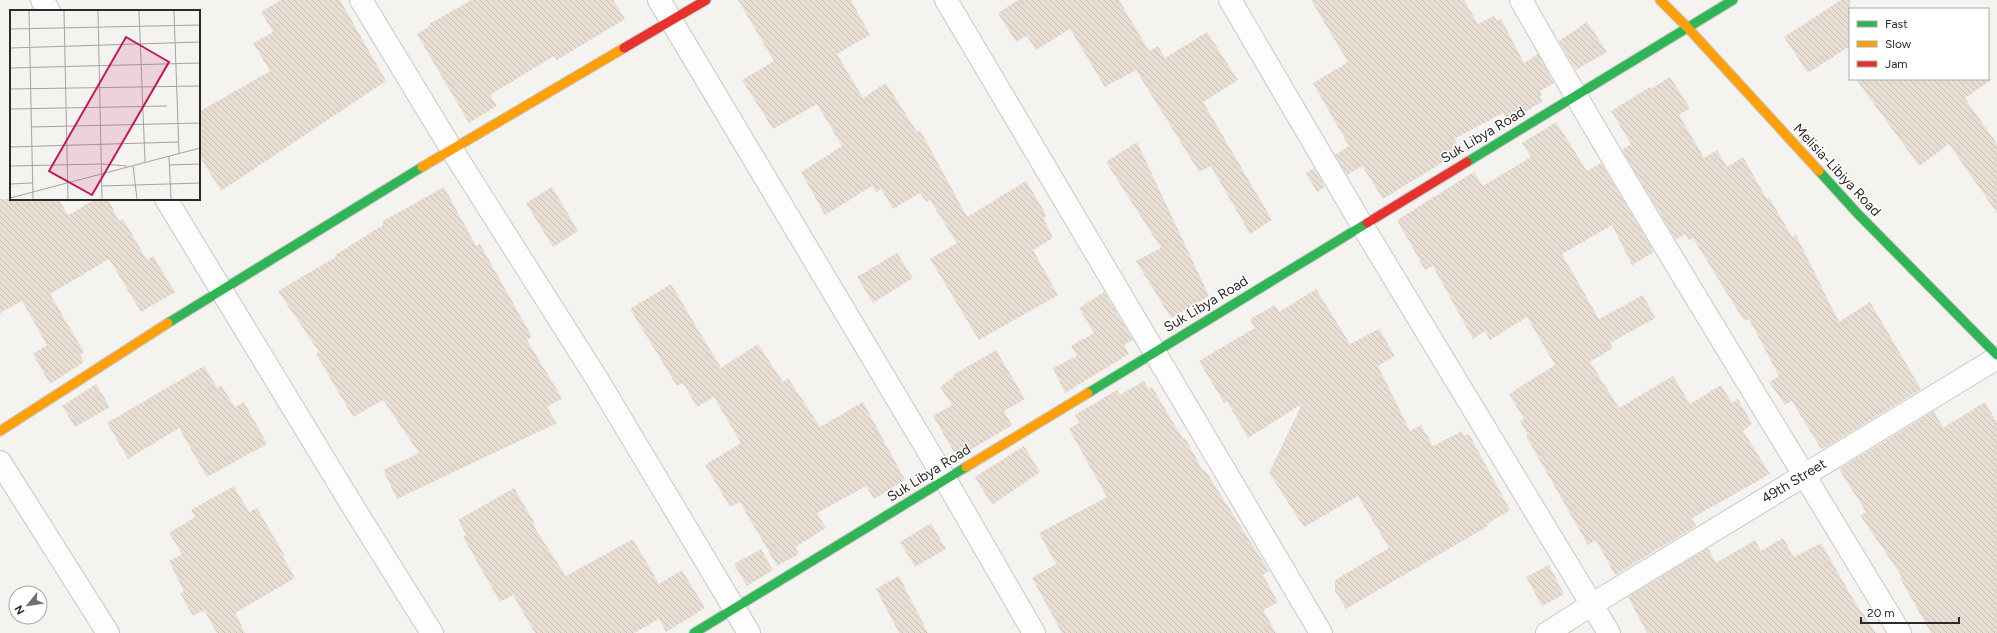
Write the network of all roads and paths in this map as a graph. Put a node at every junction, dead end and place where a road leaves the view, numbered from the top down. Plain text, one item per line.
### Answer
1 (42, 0) edge
2 (362, 0) edge
3 (659, 0) edge
4 (706, 0) edge
5 (946, 0) edge
6 (1230, 0) edge
7 (1521, 0) edge
8 (1660, 0) edge
9 (1733, 0) edge
10 (48, 10) edge
11 (671, 20) junction
12 (1688, 28) junction
13 (1575, 96) junction
14 (452, 150) junction
15 (167, 200) edge
16 (1362, 225) junction
17 (222, 290) junction
18 (1155, 351) junction
19 (1997, 356) edge
20 (0, 431) edge
21 (0, 462) edge
22 (1804, 474) junction
23 (945, 479) junction
24 (1591, 604) junction
25 (734, 609) junction
26 (108, 633) edge
27 (432, 633) edge
28 (694, 633) edge
29 (749, 633) edge
30 (1034, 633) edge
31 (1321, 633) edge
32 (1547, 633) edge
33 (1609, 633) edge
34 (1900, 633) edge

1 - 10 street
2 - 14 street
3 - 11 street
4 - 11 street
5 - 18 street
6 - 16 street
7 - 13 street
8 - 12 street, Melisia-Libiya Road
9 - 12 street, Suk Libya Road
11 - 14 street
11 - 23 street
12 - 13 street, Suk Libya Road
12 - 19 street, Melisia-Libiya Road
13 - 16 street, Suk Libya Road
13 - 22 street
14 - 17 street
14 - 25 street
15 - 17 street
16 - 18 street, Suk Libya Road
16 - 24 street
17 - 20 street
17 - 27 street
18 - 23 street, Suk Libya Road
18 - 31 street
19 - 22 street, 49th Street
21 - 26 street
22 - 24 street, 49th Street
22 - 34 street
23 - 25 street, Suk Libya Road
23 - 30 street
24 - 32 street, 49th Street
24 - 33 street
25 - 28 street, Suk Libya Road
25 - 29 street

